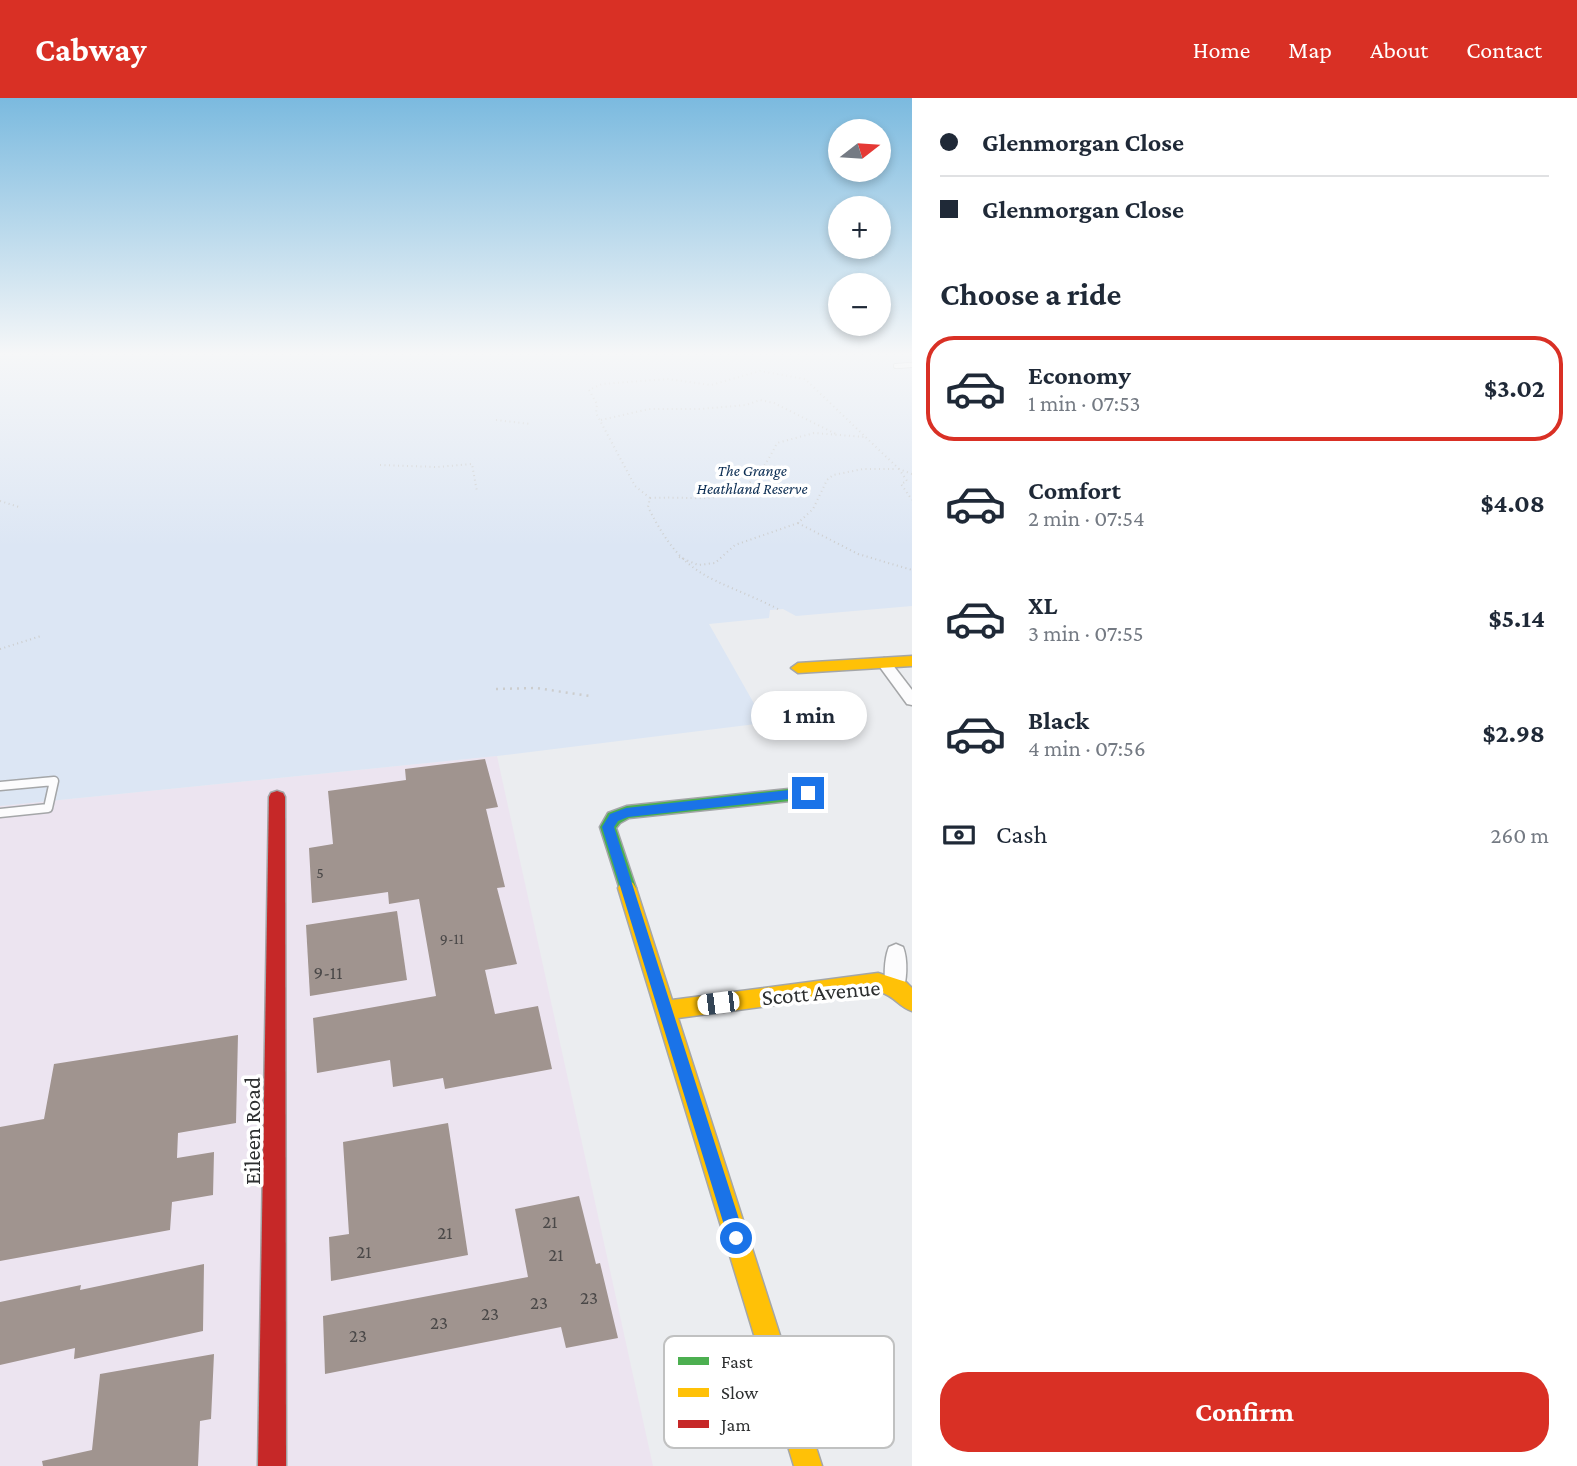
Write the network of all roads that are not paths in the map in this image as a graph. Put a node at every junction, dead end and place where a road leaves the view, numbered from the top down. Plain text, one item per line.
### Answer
1 (912, 661) edge
2 (884, 663) junction
3 (799, 668) dead end
4 (912, 700) edge
5 (0, 786) edge
6 (808, 793) dead end
7 (277, 797) dead end
8 (0, 813) edge
9 (896, 953) dead end
10 (895, 987) junction
11 (912, 1002) edge
12 (664, 1010) junction
13 (767, 1336) edge
14 (802, 1448) edge
15 (272, 1466) edge
16 (808, 1466) edge

1 - 2 street
2 - 3 street
2 - 4 street
5 - 8 lane
6 - 12 street
7 - 15 street, Eileen Road
9 - 10 street, Scott Avenue
10 - 11 street, Scott Avenue
10 - 12 street, Scott Avenue
12 - 13 street
14 - 16 street

